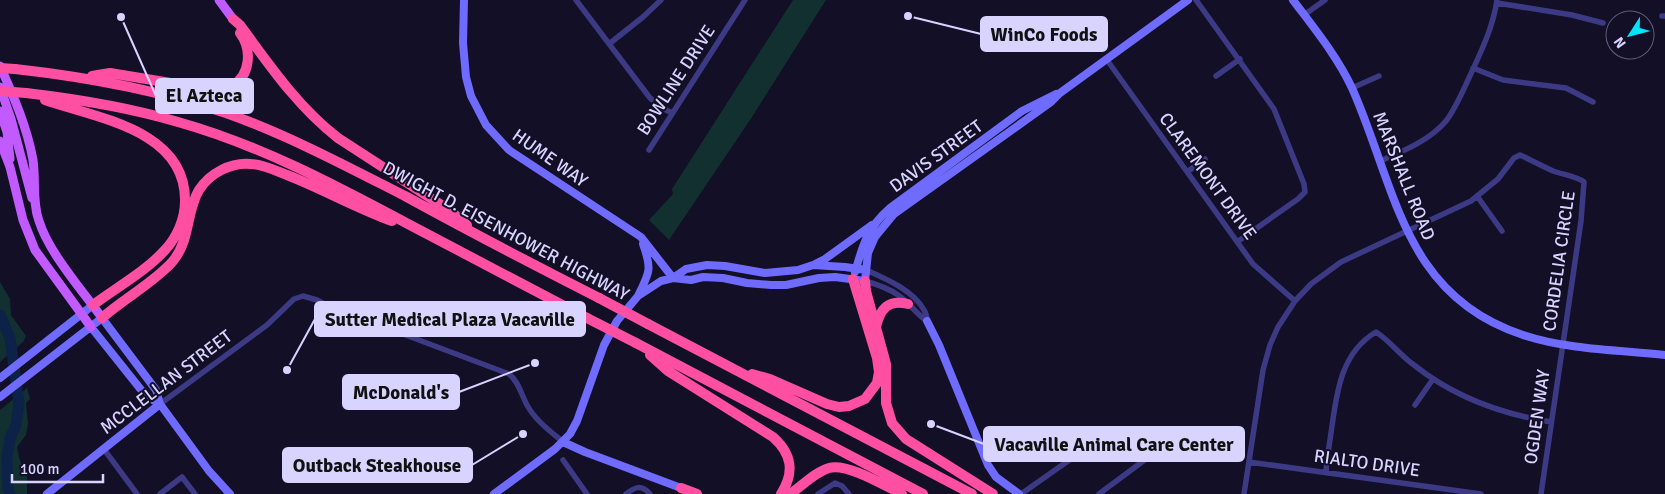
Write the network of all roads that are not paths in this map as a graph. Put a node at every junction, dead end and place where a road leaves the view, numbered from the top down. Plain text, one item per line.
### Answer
1 (219, 0) edge
2 (464, 0) edge
3 (576, 0) edge
4 (661, 0) edge
5 (745, 0) edge
6 (1188, 0) edge
7 (1196, 0) edge
8 (1293, 0) edge
9 (1325, 0) edge
10 (1497, 2) edge
11 (1304, 15) junction
12 (233, 19) junction
13 (1603, 23) dead end
14 (609, 44) junction
15 (1240, 59) junction
16 (1107, 60) junction
17 (0, 67) edge
18 (1473, 68) junction
19 (1216, 76) dead end
20 (1379, 76) dead end
21 (80, 77) junction
22 (0, 87) edge
23 (1352, 88) junction
24 (0, 91) edge
25 (26, 93) junction
26 (1060, 93) junction
27 (1593, 102) dead end
28 (0, 110) edge
29 (672, 113) junction
30 (0, 140) edge
31 (649, 150) dead end
32 (1205, 159) dead end
33 (1380, 161) junction
34 (10, 167) junction
35 (1187, 172) junction
36 (1477, 196) junction
37 (35, 207) junction
38 (873, 224) junction
39 (1502, 231) dead end
40 (1407, 232) junction
41 (432, 237) junction
42 (640, 237) junction
43 (483, 238) junction
44 (1237, 242) junction
45 (813, 265) junction
46 (856, 268) junction
47 (866, 275) junction
48 (673, 278) junction
49 (853, 279) junction
50 (638, 296) junction
51 (1295, 301) junction
52 (908, 304) junction
53 (92, 305) junction
54 (81, 314) junction
55 (102, 318) junction
56 (928, 321) junction
57 (90, 327) junction
58 (876, 328) junction
59 (636, 343) junction
60 (1563, 344) junction
61 (1665, 355) edge
62 (736, 370) junction
63 (1, 377) edge
64 (1433, 379) junction
65 (0, 397) edge
66 (160, 404) junction
67 (1415, 406) dead end
68 (1551, 422) junction
69 (563, 442) junction
70 (1088, 447) dead end
71 (103, 448) junction
72 (1154, 453) dead end
73 (563, 460) dead end
74 (1249, 462) junction
75 (1326, 472) junction
76 (680, 491) edge
77 (47, 494) edge
78 (137, 494) edge
79 (162, 494) edge
80 (195, 494) edge
81 (230, 494) edge
82 (494, 494) edge
83 (587, 494) edge
84 (626, 494) edge
85 (650, 494) edge
86 (697, 494) edge
87 (781, 494) edge
88 (790, 494) edge
89 (818, 494) edge
90 (849, 494) edge
91 (902, 494) edge
92 (923, 494) edge
93 (972, 494) edge
94 (992, 494) edge
95 (1020, 494) edge
96 (1099, 494) edge
97 (1244, 494) edge
98 (1481, 494) edge
99 (1541, 494) edge

1 - 12 main road
2 - 42 street, HUME WAY
3 - 14 street
4 - 14 street
5 - 29 street, BOWLINE DRIVE
6 - 16 street, DAVIS STREET
7 - 15 street
8 - 11 street, MARSHALL ROAD
9 - 11 street
10 - 13 street
10 - 18 street
11 - 23 street, MARSHALL ROAD
12 - 21 highway
12 - 43 highway
14 - 29 street
15 - 19 street
15 - 44 street
16 - 26 street, DAVIS STREET
16 - 35 street, CLAREMONT DRIVE
17 - 21 highway, DWIGHT D. EISENHOWER HIGHWAY, bridge
17 - 37 main road
18 - 27 street
18 - 33 street
20 - 23 street
21 - 43 highway, DWIGHT D. EISENHOWER HIGHWAY
22 - 37 main road
23 - 33 street, MARSHALL ROAD
24 - 25 highway, bridge
25 - 41 highway
25 - 53 highway
26 - 38 street, DAVIS STREET
26 - 47 street, DAVIS STREET
28 - 34 main road
29 - 31 street, BOWLINE DRIVE
30 - 34 main road
32 - 35 street
33 - 40 street, MARSHALL ROAD
34 - 54 main road
35 - 44 street, CLAREMONT DRIVE
36 - 39 street
36 - 40 street, CORDELIA CIRCLE
36 - 60 street, CORDELIA CIRCLE
37 - 53 main road
38 - 45 street
38 - 46 street, DAVIS STREET
40 - 51 street, CORDELIA CIRCLE
40 - 60 street, MARSHALL ROAD
41 - 55 highway
41 - 59 highway, bridge
42 - 48 street, HUME WAY
42 - 50 street
43 - 62 highway, DWIGHT D. EISENHOWER HIGHWAY, bridge
44 - 51 street, CLAREMONT DRIVE
45 - 46 street
45 - 48 street
46 - 47 street
46 - 49 street, DAVIS STREET
47 - 49 street
47 - 52 street
47 - 56 street
47 - 58 highway
48 - 49 street
48 - 50 street
49 - 62 highway
50 - 69 street
51 - 74 street, CORDELIA CIRCLE
52 - 56 street
52 - 58 highway
53 - 54 street
53 - 55 main road
54 - 57 main road
54 - 63 street
55 - 57 street
55 - 66 street
56 - 95 street
57 - 65 street
57 - 66 street
58 - 94 highway
59 - 87 highway
59 - 92 highway
60 - 61 street, MARSHALL ROAD
60 - 68 street, OGDEN WAY
62 - 93 highway, DWIGHT D. EISENHOWER HIGHWAY
64 - 67 street
64 - 68 street
64 - 75 street
66 - 69 street, MCCLELLAN STREET
66 - 71 street, MCCLELLAN STREET
66 - 81 street
68 - 99 street, OGDEN WAY
69 - 76 street
69 - 82 street
70 - 95 street
71 - 77 street, MCCLELLAN STREET
71 - 78 street
72 - 96 street
73 - 83 street
74 - 75 street, RIALTO DRIVE
74 - 97 street, CORDELIA CIRCLE
75 - 98 street, RIALTO DRIVE
76 - 86 highway
79 - 80 street
84 - 85 street
88 - 91 highway
89 - 90 street

